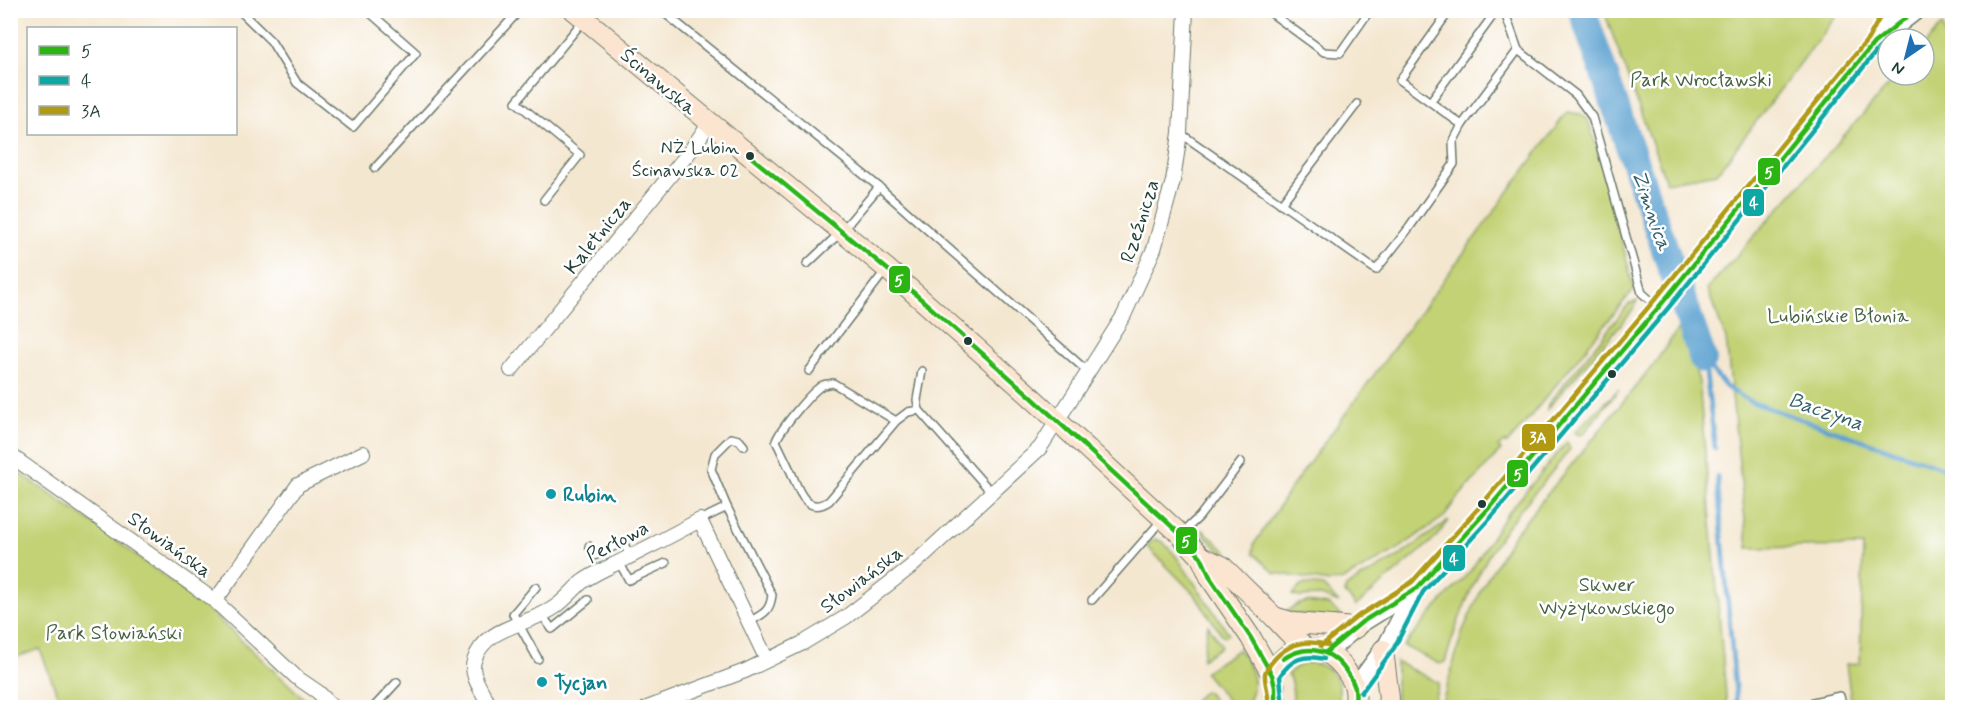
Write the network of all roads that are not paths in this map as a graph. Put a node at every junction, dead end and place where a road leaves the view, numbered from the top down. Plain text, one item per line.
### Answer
1 (239, 10) edge
2 (367, 10) edge
3 (520, 10) edge
4 (661, 10) edge
5 (1186, 10) edge
6 (1267, 10) edge
7 (1370, 10) edge
8 (1450, 10) edge
9 (1497, 10) edge
10 (1504, 10) edge
11 (1893, 10) edge
12 (1916, 10) edge
13 (580, 15) edge
14 (1874, 43) junction
15 (1518, 50) junction
16 (1430, 102) junction
17 (1357, 104) dead end
18 (710, 122) junction
19 (1462, 125) junction
20 (1180, 133) junction
21 (375, 168) dead end
22 (879, 187) junction
23 (544, 200) dead end
24 (1281, 204) junction
25 (842, 231) junction
26 (807, 264) dead end
27 (887, 269) junction
28 (1661, 304) junction
29 (511, 370) dead end
30 (809, 371) dead end
31 (922, 371) dead end
32 (1088, 371) junction
33 (919, 410) junction
34 (1056, 420) junction
35 (896, 421) junction
36 (744, 446) dead end
37 (363, 453) dead end
38 (10, 455) edge
39 (1241, 462) dead end
40 (992, 493) junction
41 (727, 507) junction
42 (1163, 519) junction
43 (700, 520) junction
44 (1180, 534) junction
45 (589, 546) dead end
46 (1202, 557) junction
47 (625, 559) junction
48 (666, 563) dead end
49 (536, 587) dead end
50 (1417, 588) junction
51 (588, 600) dead end
52 (1092, 600) dead end
53 (215, 601) junction
54 (542, 615) junction
55 (1275, 617) junction
56 (518, 622) junction
57 (749, 622) junction
58 (1355, 628) junction
59 (1307, 649) junction
60 (1383, 650) junction
61 (1326, 652) junction
62 (538, 659) dead end
63 (766, 660) junction
64 (1272, 675) junction
65 (296, 677) junction
66 (396, 682) dead end
67 (1356, 698) edge
68 (1273, 704) edge
69 (322, 708) edge
70 (334, 708) edge
71 (374, 708) edge
72 (491, 708) edge
73 (647, 708) edge
74 (1387, 708) edge
75 (1810, 708) edge
76 (1843, 708) edge

1 - 2 lane
3 - 21 lane
4 - 22 lane
5 - 20 street, Rzeźnicza
6 - 7 lane
8 - 16 lane
9 - 16 lane
10 - 15 lane
11 - 14 street
12 - 14 street
13 - 18 main road, Ścinawska
13 - 23 lane
14 - 28 street
15 - 19 lane
15 - 28 lane
16 - 19 lane
17 - 24 lane
18 - 25 main road, Ścinawska
18 - 29 street, Kaletnicza
19 - 24 lane
20 - 24 lane
20 - 32 street, Rzeźnicza
22 - 25 lane
22 - 32 lane
25 - 26 lane
25 - 27 main road, Ścinawska
27 - 30 lane
27 - 34 main road, Ścinawska
28 - 50 street
31 - 33 lane
32 - 34 street, Rzeźnicza
33 - 35 lane
33 - 40 lane
34 - 40 street, Słowiańska
34 - 42 main road, Ścinawska
35 - 35 lane
36 - 41 lane
37 - 53 street
38 - 53 street, Słowiańska
39 - 44 lane
40 - 63 street, Słowiańska
41 - 43 lane
41 - 57 lane
42 - 44 main road, Ścinawska
42 - 52 lane
43 - 47 street, Perłowa
43 - 57 street
44 - 46 main road, Ścinawska
45 - 47 lane
46 - 55 main road, Ścinawska
46 - 64 main road, Ścinawska
47 - 48 lane
47 - 54 street, Perłowa
49 - 56 lane
50 - 58 street
50 - 60 street
51 - 54 lane
53 - 65 street, Słowiańska
54 - 56 street, Perłowa
55 - 58 main road
55 - 59 main road, Ścinawska
56 - 62 lane
56 - 72 street, Perłowa
57 - 63 street
58 - 61 street
59 - 61 main road
59 - 64 main road
60 - 67 street
60 - 74 main road
61 - 67 main road
63 - 73 street, Słowiańska
64 - 68 main road
65 - 69 street
65 - 70 street
66 - 71 lane
75 - 76 lane

